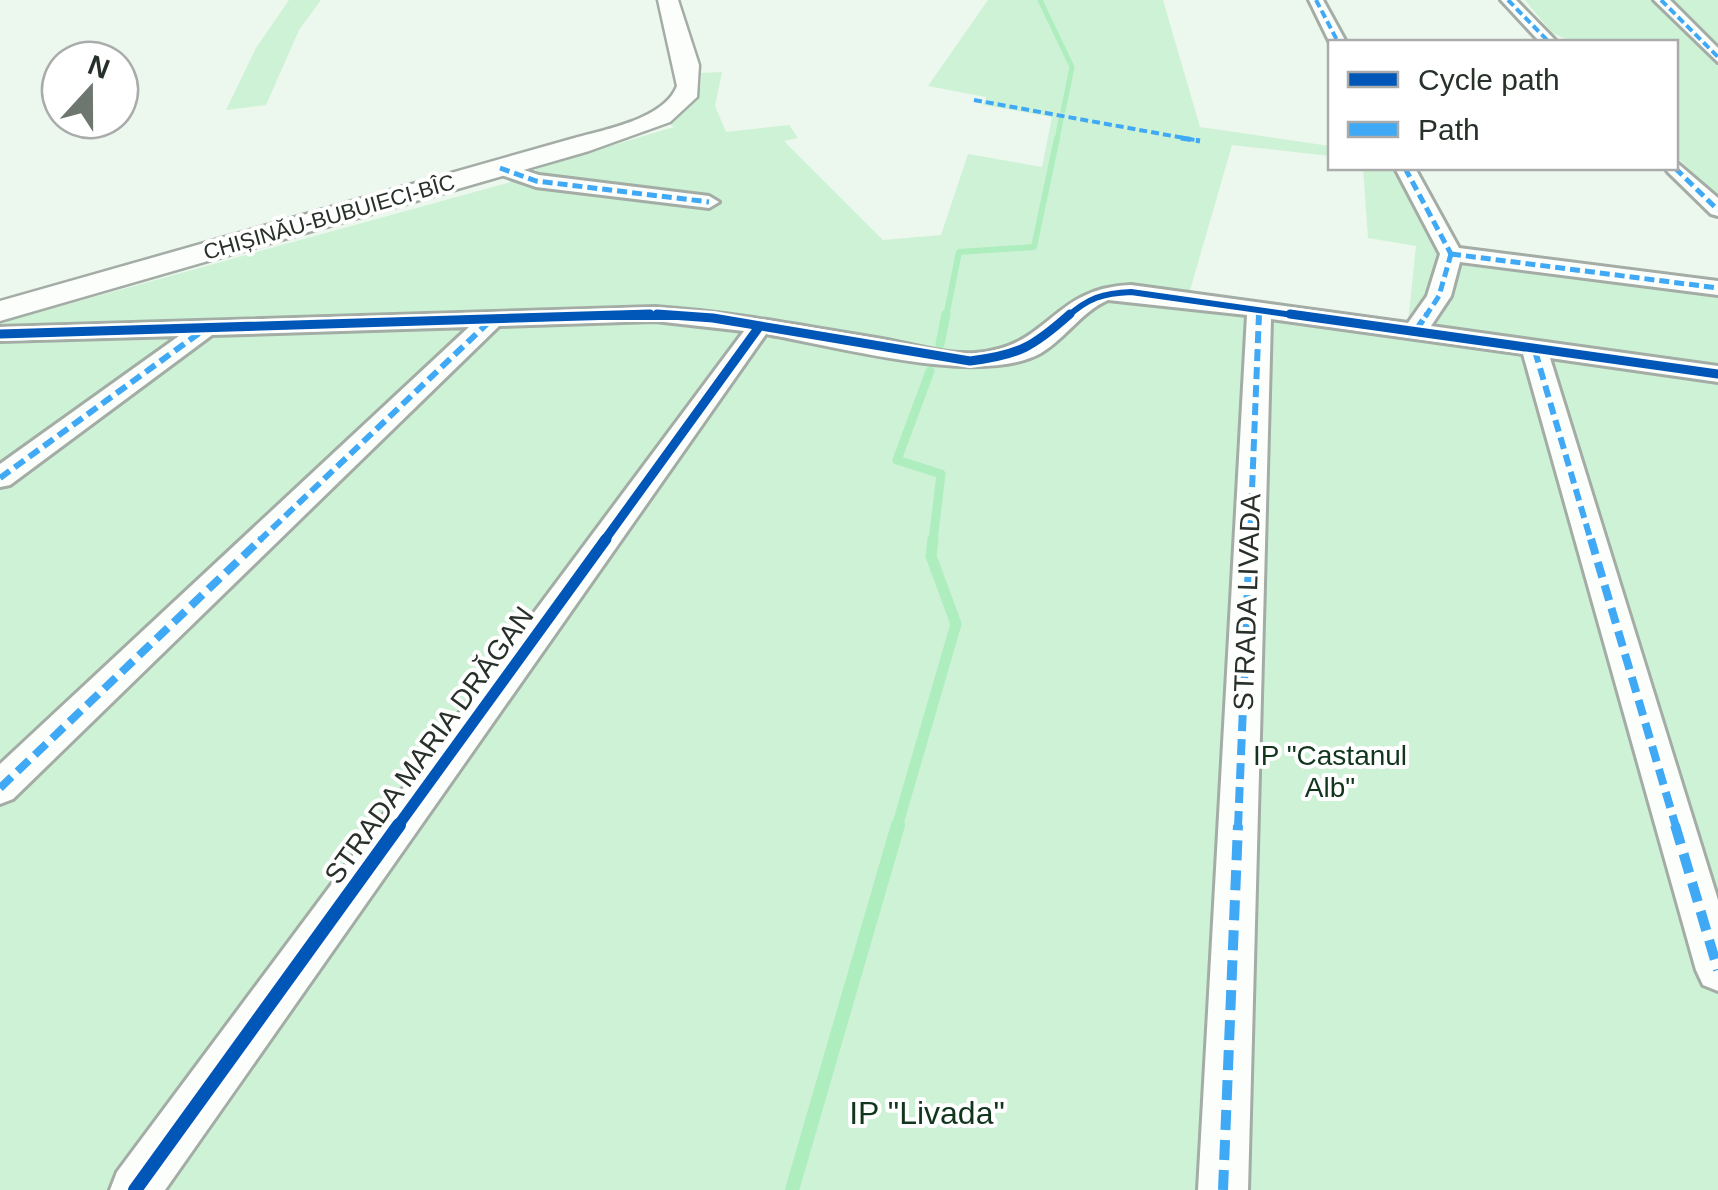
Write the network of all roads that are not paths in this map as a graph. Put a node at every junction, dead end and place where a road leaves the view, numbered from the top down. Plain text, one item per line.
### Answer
1 (668, 0) edge
2 (1316, 0) edge
3 (1508, 0) edge
4 (1661, 0) edge
5 (1337, 40) edge
6 (1547, 40) edge
7 (1718, 57) edge
8 (500, 168) junction
9 (1406, 170) edge
10 (1677, 170) edge
11 (708, 202) dead end
12 (1718, 210) edge
13 (1451, 254) junction
14 (1718, 288) edge
15 (0, 311) edge
16 (1259, 313) junction
17 (491, 320) junction
18 (759, 327) junction
19 (206, 328) junction
20 (1416, 330) junction
21 (0, 334) edge
22 (1536, 351) junction
23 (1718, 374) edge
24 (0, 478) edge
25 (0, 788) edge
26 (1718, 970) edge
27 (135, 1190) edge
28 (1223, 1190) edge

1 - 8 street, CHIȘINĂU-BUBUIECI-BÎC
2 - 5 street
3 - 6 street
4 - 7 street
8 - 11 street
8 - 15 street, CHIȘINĂU-BUBUIECI-BÎC
9 - 13 street
10 - 12 street
13 - 14 street
13 - 20 street
16 - 18 street
16 - 20 street
16 - 28 street, STRADA LIVADA
17 - 18 street
17 - 19 street
17 - 25 street
18 - 27 street, STRADA MARIA DRĂGAN
19 - 21 street
19 - 24 street
20 - 22 street
22 - 23 street
22 - 26 street

